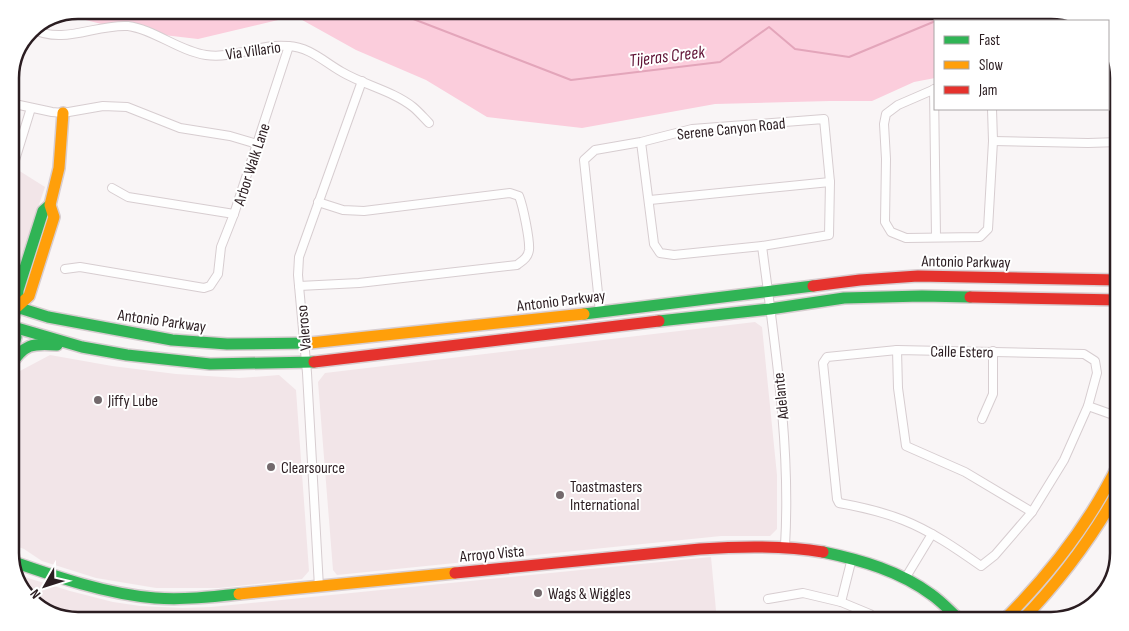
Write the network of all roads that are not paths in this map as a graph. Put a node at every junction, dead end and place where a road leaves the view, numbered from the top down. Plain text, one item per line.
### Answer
1 (41, 32) edge
2 (289, 46) junction
3 (362, 81) junction
4 (934, 89) edge
5 (19, 105) edge
6 (31, 108) junction
7 (935, 110) edge
8 (992, 110) edge
9 (64, 113) junction
10 (429, 123) dead end
11 (993, 141) junction
12 (641, 142) junction
13 (1110, 142) edge
14 (257, 144) junction
15 (19, 147) edge
16 (830, 182) junction
17 (112, 188) dead end
18 (650, 200) junction
19 (318, 202) junction
20 (234, 214) junction
21 (936, 237) junction
22 (762, 246) junction
23 (65, 269) dead end
24 (1110, 280) edge
25 (299, 286) junction
26 (768, 291) junction
27 (1110, 300) edge
28 (19, 303) edge
29 (19, 308) edge
30 (770, 309) junction
31 (600, 312) junction
32 (19, 328) edge
33 (304, 344) junction
34 (82, 347) junction
35 (896, 350) junction
36 (993, 351) junction
37 (19, 353) edge
38 (306, 363) junction
39 (1088, 406) junction
40 (1110, 414) edge
41 (982, 419) dead end
42 (1110, 483) edge
43 (1110, 507) edge
44 (1032, 512) junction
45 (932, 534) junction
46 (785, 546) junction
47 (852, 558) junction
48 (20, 564) edge
49 (906, 577) junction
50 (320, 587) junction
51 (768, 600) dead end
52 (841, 602) junction
53 (865, 612) edge
54 (951, 612) edge
55 (1012, 612) edge
56 (1029, 612) edge

1 - 2 street, Via Villario
2 - 3 street, Via Villario
2 - 14 street, Arbor Walk Lane
3 - 10 street, Via Villario
3 - 19 street, Valeroso
4 - 21 street
5 - 6 street
6 - 9 street
6 - 15 street
7 - 21 street
8 - 11 street
9 - 14 street
9 - 28 main road
11 - 13 street
11 - 21 street
12 - 16 street, Serene Canyon Road
12 - 18 street
12 - 31 street, Serene Canyon Road
14 - 20 street, Arbor Walk Lane
16 - 18 street
16 - 22 street
17 - 20 street
18 - 22 street
19 - 25 street, Valeroso
19 - 25 street
20 - 23 street, Arbor Walk Lane
22 - 26 street, Adelante
24 - 26 main road, Antonio Parkway
25 - 33 street, Valeroso
26 - 30 street, Adelante
26 - 31 main road, Antonio Parkway
27 - 30 main road, Antonio Parkway
29 - 33 main road, Antonio Parkway
30 - 38 main road, Antonio Parkway
30 - 46 street, Adelante
31 - 33 main road, Antonio Parkway
32 - 34 main road, Antonio Parkway
33 - 38 street, Valeroso
34 - 37 main road
34 - 38 main road, Antonio Parkway
35 - 36 street, Calle Estero
35 - 44 street
35 - 45 street, Calle Estero
36 - 39 street, Calle Estero
36 - 41 street
38 - 50 street, Valeroso
39 - 40 street
39 - 44 street
42 - 55 main road
43 - 56 main road
44 - 45 street
45 - 49 street
46 - 47 main road, Arroyo Vista
46 - 50 main road, Arroyo Vista
47 - 49 main road, Arroyo Vista
47 - 52 street
48 - 50 main road, Arroyo Vista
49 - 54 main road, Arroyo Vista
51 - 52 street
52 - 53 street

